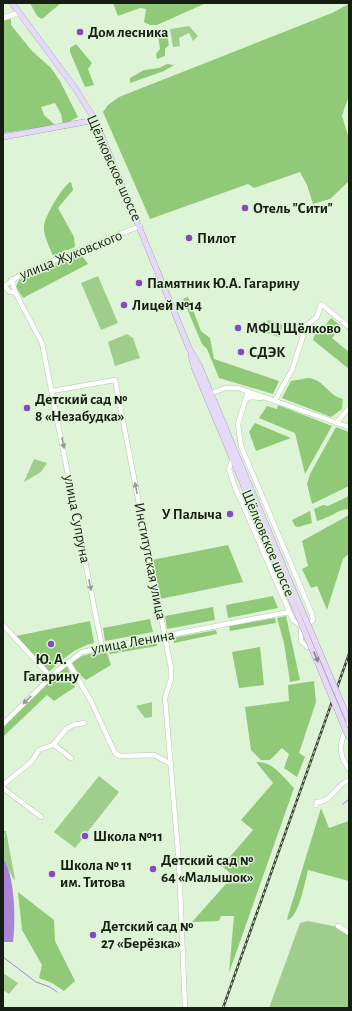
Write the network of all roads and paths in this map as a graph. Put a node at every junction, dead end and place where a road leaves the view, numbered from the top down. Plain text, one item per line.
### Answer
1 (12, 3) edge
2 (18, 13) junction
3 (3, 18) edge
4 (95, 120) junction
5 (3, 137) edge
6 (140, 226) junction
7 (12, 279) junction
8 (3, 286) edge
9 (16, 292) junction
10 (349, 327) edge
11 (189, 348) junction
12 (205, 380) junction
13 (238, 388) junction
14 (223, 389) junction
15 (52, 391) junction
16 (248, 391) junction
17 (208, 395) junction
18 (245, 400) junction
19 (275, 400) junction
20 (216, 405) junction
21 (349, 408) edge
22 (336, 423) junction
23 (349, 427) edge
24 (232, 460) junction
25 (287, 581) junction
26 (289, 612) junction
27 (3, 625) edge
28 (301, 626) junction
29 (165, 637) junction
30 (102, 647) junction
31 (307, 647) dead end
32 (68, 662) junction
33 (51, 677) junction
34 (349, 721) edge
35 (84, 723) dead end
36 (3, 724) edge
37 (349, 738) edge
38 (54, 744) junction
39 (71, 758) dead end
40 (171, 764) junction
41 (349, 769) edge
42 (349, 780) edge
43 (3, 785) edge
44 (3, 788) edge
45 (316, 805) dead end
46 (41, 817) dead end
47 (338, 926) dead end
48 (349, 933) edge
49 (185, 1008) edge

1 - 2 main road, Щёлковское шоссе
2 - 3 street
2 - 4 main road, Щёлковское шоссе
4 - 5 main road
4 - 6 main road, Щёлковское шоссе
6 - 7 street, улица Жуковского
6 - 11 main road, Щёлковское шоссе
7 - 8 street, улица Жуковского
7 - 9 street
8 - 9 street
9 - 15 street
10 - 19 street
11 - 12 main road, Щёлковское шоссе
11 - 17 main road, Щёлковское шоссе
12 - 14 street
12 - 17 main road, Щёлковское шоссе
13 - 14 street
13 - 16 street
13 - 18 street
14 - 17 street
14 - 20 street
29 -> 15 street, Институтская улица
15 -> 30 street, улица Супруна
16 - 18 street
16 - 19 street
17 - 20 main road, Щёлковское шоссе
17 - 24 main road, Щёлковское шоссе
18 - 19 street
18 - 28 street
19 - 22 street
20 - 25 main road, Щёлковское шоссе
21 - 22 street
22 - 23 street
24 - 25 main road, Щёлковское шоссе
24 - 26 street
25 - 34 main road, Щёлковское шоссе, bridge
25 -> 37 main road, Щёлковское шоссе, bridge
26 - 28 street
26 - 29 street, улица Ленина
27 - 33 street
28 - 31 street
29 - 30 street, улица Ленина
29 - 40 street, Институтская улица
30 - 32 street, улица Ленина
32 - 33 street, улица Ленина
32 - 40 street
33 -> 36 street, улица Ленина
34 - 41 street
35 - 38 street
38 - 39 street
38 - 43 street
40 - 49 street, Институтская улица
42 - 45 street
44 - 46 street
47 - 48 street

